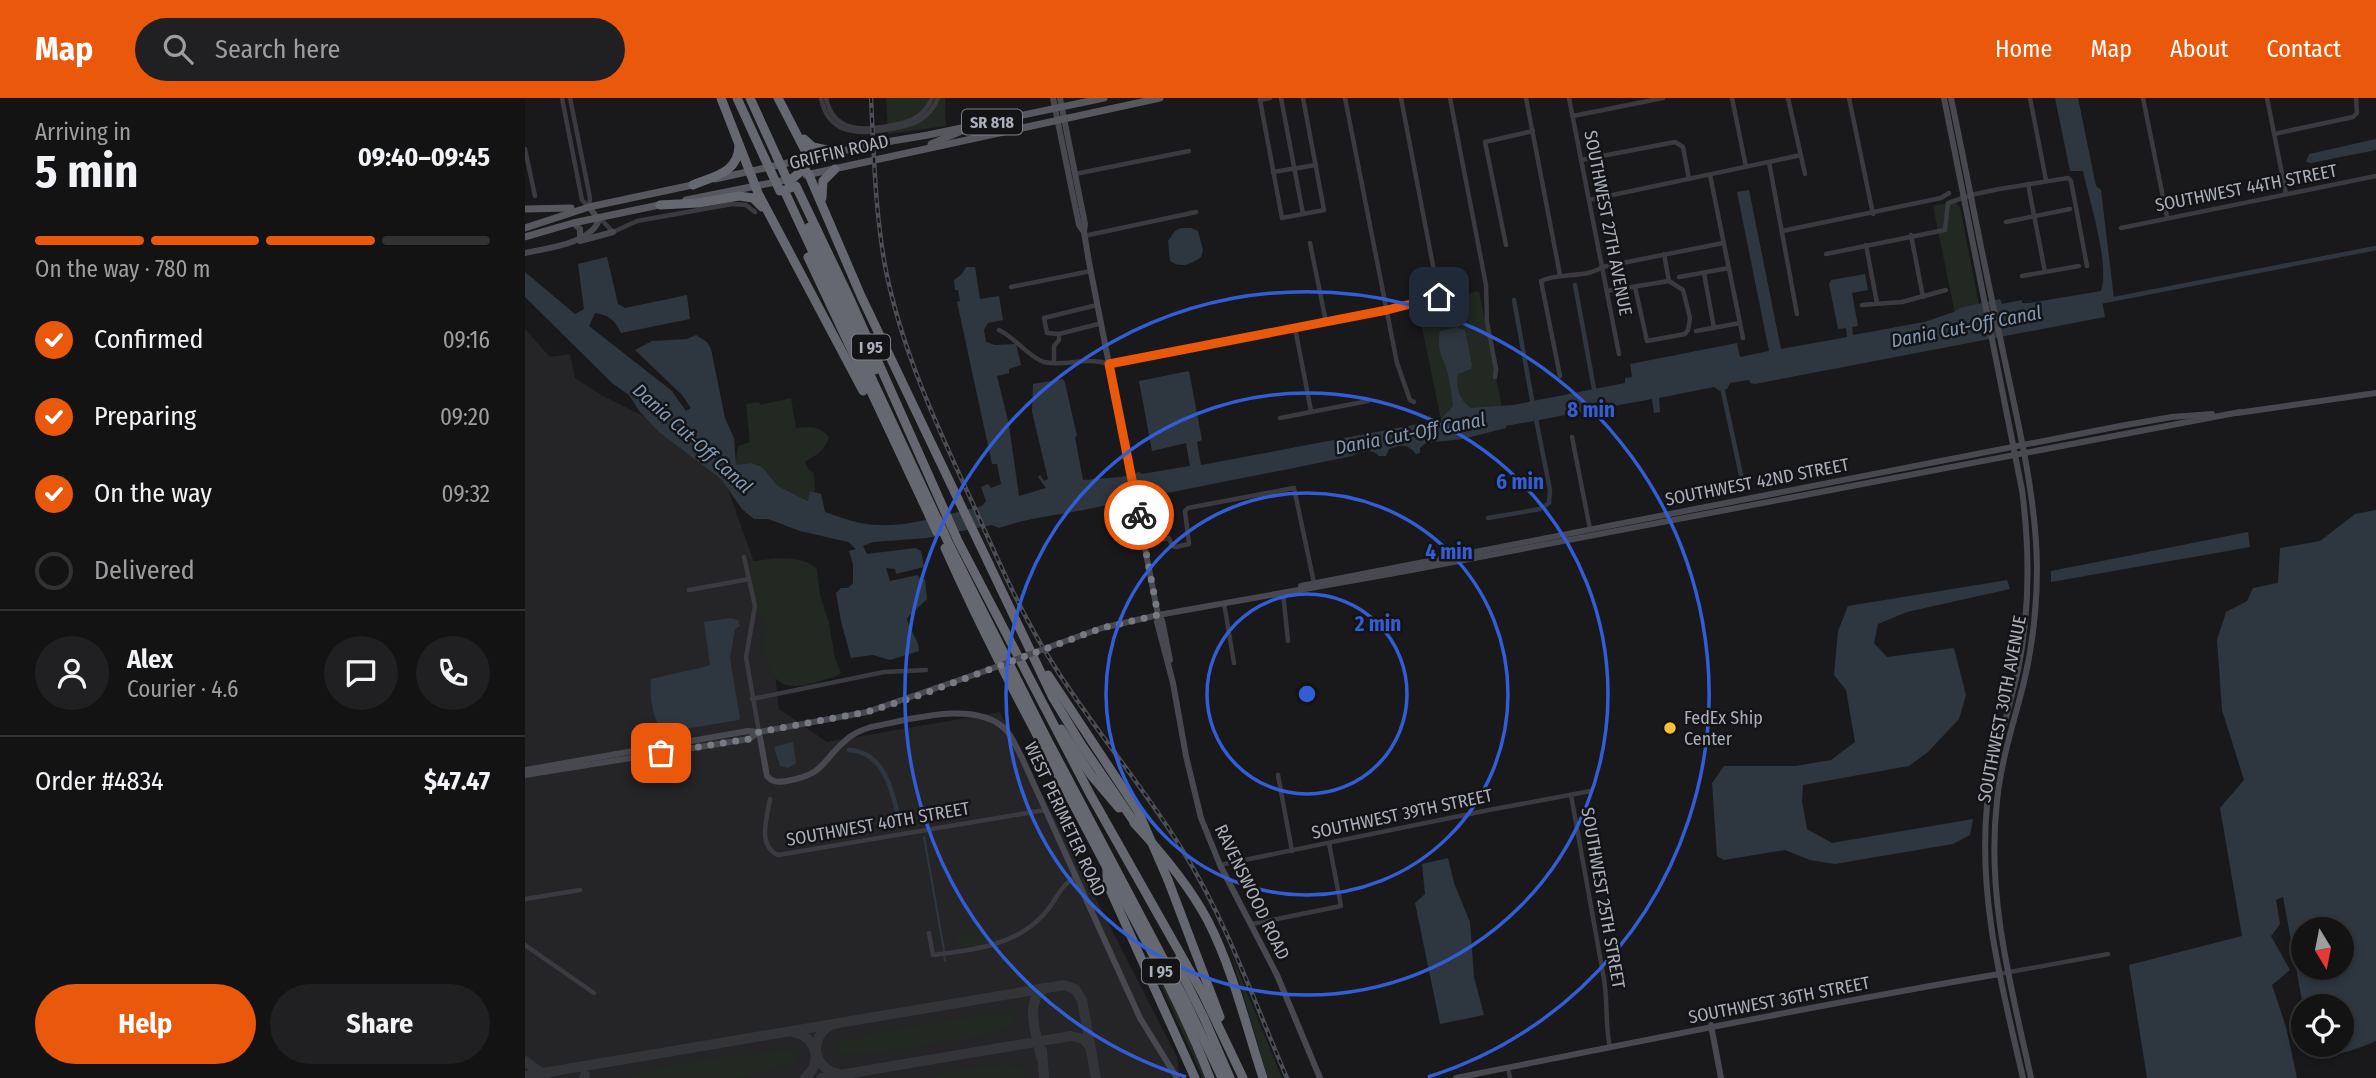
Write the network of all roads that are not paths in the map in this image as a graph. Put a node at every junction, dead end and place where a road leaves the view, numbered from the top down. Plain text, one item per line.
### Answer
1 (562, 98) edge
2 (570, 98) edge
3 (720, 98) edge
4 (737, 98) edge
5 (742, 98) edge
6 (750, 98) edge
7 (756, 98) edge
8 (778, 98) edge
9 (823, 98) edge
10 (932, 98) edge
11 (938, 98) edge
12 (1053, 98) edge
13 (1104, 98) edge
14 (1160, 98) edge
15 (1270, 98) edge
16 (1281, 98) edge
17 (1303, 98) edge
18 (1345, 98) edge
19 (1401, 98) edge
20 (1450, 98) edge
21 (1526, 98) edge
22 (1569, 98) edge
23 (1663, 98) edge
24 (1732, 98) edge
25 (1788, 98) edge
26 (1849, 98) edge
27 (1944, 98) edge
28 (1951, 98) edge
29 (2030, 98) edge
30 (2143, 98) edge
31 (2267, 98) edge
32 (2356, 98) edge
33 (1059, 104) edge
34 (1573, 116) junction
35 (1061, 119) junction
36 (974, 125) junction
37 (1533, 131) junction
38 (797, 133) junction
39 (2274, 134) junction
40 (928, 135) junction
41 (739, 145) junction
42 (931, 147) junction
43 (525, 149) edge
44 (1189, 151) dead end
45 (836, 152) junction
46 (895, 155) junction
47 (1801, 155) junction
48 (773, 157) junction
49 (810, 158) junction
50 (1581, 160) junction
51 (797, 161) junction
52 (1769, 162) junction
53 (1316, 165) junction
54 (1746, 167) junction
55 (1294, 168) junction
56 (835, 169) junction
57 (750, 170) junction
58 (807, 172) junction
59 (1273, 172) junction
60 (1075, 174) junction
61 (1805, 174) dead end
62 (1710, 175) junction
63 (2376, 176) edge
64 (528, 178) edge
65 (1689, 179) junction
66 (2046, 180) junction
67 (2028, 184) junction
68 (692, 185) junction
69 (755, 187) junction
70 (789, 187) junction
71 (1949, 193) dead end
72 (2286, 194) junction
73 (534, 195) dead end
74 (1968, 197) junction
75 (1589, 200) junction
76 (660, 205) junction
77 (589, 207) junction
78 (525, 209) edge
79 (2070, 209) dead end
80 (767, 211) junction
81 (755, 212) dead end
82 (1196, 212) dead end
83 (825, 213) junction
84 (1303, 214) junction
85 (1873, 214) junction
86 (2034, 216) junction
87 (599, 217) junction
88 (2167, 217) junction
89 (2006, 222) dead end
90 (573, 223) junction
91 (525, 228) edge
92 (2121, 228) dead end
93 (1782, 231) junction
94 (613, 232) junction
95 (1084, 234) junction
96 (1911, 236) junction
97 (525, 237) edge
98 (580, 238) junction
99 (571, 242) junction
100 (1310, 243) dead end
101 (1723, 243) junction
102 (1506, 245) dead end
103 (1866, 245) junction
104 (525, 253) edge
105 (1664, 254) junction
106 (1826, 254) dead end
107 (2079, 266) dead end
108 (2087, 266) dead end
109 (1602, 267) junction
110 (1729, 268) junction
111 (1091, 271) junction
112 (2045, 272) junction
113 (1704, 273) junction
114 (1560, 275) junction
115 (2022, 276) dead end
116 (1679, 277) dead end
117 (1669, 281) junction
118 (1011, 287) dead end
119 (1635, 287) junction
120 (1946, 290) dead end
121 (1607, 291) junction
122 (1923, 297) junction
123 (1877, 303) junction
124 (1098, 305) junction
125 (1863, 305) dead end
126 (1387, 310) junction
127 (1797, 314) dead end
128 (1326, 321) junction
129 (1102, 323) junction
130 (1740, 323) junction
131 (1295, 328) junction
132 (1714, 328) junction
133 (999, 330) dead end
134 (1696, 331) dead end
135 (1059, 334) junction
136 (1743, 338) dead end
137 (1996, 339) junction
138 (1619, 354) dead end
139 (1054, 362) junction
140 (1109, 364) junction
141 (1560, 376) dead end
142 (1495, 377) dead end
143 (2376, 393) edge
144 (1368, 401) dead end
145 (1415, 402) dead end
146 (1311, 411) junction
147 (2240, 412) junction
148 (1280, 418) dead end
149 (883, 421) junction
150 (1572, 437) dead end
151 (2021, 444) junction
152 (2013, 446) junction
153 (2023, 453) junction
154 (2015, 455) junction
155 (936, 511) junction
156 (1637, 520) junction
157 (1625, 528) junction
158 (1590, 529) junction
159 (951, 542) junction
160 (1144, 543) junction
161 (1491, 548) junction
162 (1482, 556) junction
163 (744, 557) dead end
164 (749, 579) junction
165 (1315, 585) junction
166 (689, 590) dead end
167 (1283, 591) junction
168 (1224, 602) junction
169 (1158, 615) junction
170 (1026, 639) junction
171 (1288, 641) dead end
172 (1234, 663) dead end
173 (926, 670) dead end
174 (1031, 684) junction
175 (752, 699) junction
176 (759, 732) junction
177 (525, 770) edge
178 (525, 775) edge
179 (1278, 775) dead end
180 (1591, 791) dead end
181 (1571, 795) junction
182 (770, 799) dead end
183 (1045, 810) junction
184 (1137, 826) junction
185 (1329, 843) junction
186 (1292, 851) junction
187 (1220, 864) junction
188 (1107, 866) junction
189 (1076, 877) junction
190 (580, 890) dead end
191 (525, 899) edge
192 (1252, 924) junction
193 (929, 933) dead end
194 (525, 945) edge
195 (2108, 954) dead end
196 (1179, 959) junction
197 (2008, 972) junction
198 (1999, 974) junction
199 (594, 993) dead end
200 (1184, 998) junction
201 (1711, 1025) junction
202 (1610, 1048) junction
203 (1508, 1068) junction
204 (1238, 1073) edge
205 (1177, 1078) edge
206 (1195, 1078) edge
207 (1210, 1078) edge
208 (1215, 1078) edge
209 (1222, 1078) edge
210 (1230, 1078) edge
211 (1243, 1078) edge
212 (1263, 1078) edge
213 (1320, 1078) edge
214 (1456, 1078) edge
215 (1510, 1078) edge
216 (1721, 1078) edge
217 (2023, 1078) edge
218 (2031, 1078) edge

1 - 77 street
2 - 77 street
3 - 41 highway
4 - 48 highway, I 95
5 - 48 highway
6 - 48 highway
7 - 48 highway, I 95
8 - 38 highway
9 - 10 street
9 - 11 street
12 - 33 street
13 - 33 main road, GRIFFIN ROAD / SR 818
14 - 35 main road, GRIFFIN ROAD / SR 818
15 - 59 street
16 - 55 street
17 - 53 street
18 - 126 street
19 - 126 street
20 - 142 street
21 - 37 street
22 - 34 street, SOUTHWEST 27TH AVENUE
23 - 34 street
24 - 54 street
25 - 47 street
26 - 85 street
27 - 74 street, SOUTHWEST 30TH AVENUE
28 - 74 street, SOUTHWEST 30TH AVENUE
29 - 66 street
30 - 88 street
31 - 39 street
32 - 39 street
33 - 35 street
33 - 36 main road, GRIFFIN ROAD / SR 818
34 - 50 street, SOUTHWEST 27TH AVENUE
35 - 42 main road, GRIFFIN ROAD / SR 818
35 - 60 street, RAVENSWOOD ROAD
35 - 95 street, RAVENSWOOD ROAD
36 - 40 main road, GRIFFIN ROAD / SR 818
36 - 42 main road
37 - 102 street
37 - 114 street
38 - 45 highway
38 - 49 highway
39 - 72 street
40 - 45 main road, GRIFFIN ROAD / SR 818
40 - 46 main road
41 - 57 highway
41 - 68 highway
42 - 46 main road, GRIFFIN ROAD / SR 818
43 - 64 street
44 - 60 street
45 - 49 main road, GRIFFIN ROAD / SR 818
46 - 56 main road, GRIFFIN ROAD / SR 818
47 - 52 street
47 - 61 street
48 - 70 highway, I 95
48 - 70 highway, I 95, bridge
49 - 51 main road, GRIFFIN ROAD / SR 818
49 - 58 highway
50 - 65 street
50 - 75 street, SOUTHWEST 27TH AVENUE
51 - 57 main road, GRIFFIN ROAD / SR 818
51 - 58 highway
52 - 54 street
52 - 93 street
53 - 55 street
53 - 84 street
54 - 62 street
55 - 59 street
55 - 84 street
56 - 58 main road, GRIFFIN ROAD / SR 818
56 - 83 highway
57 - 68 main road, GRIFFIN ROAD / SR 818
57 - 69 highway
58 - 70 highway
58 - 83 highway
59 - 84 street
60 - 95 street, RAVENSWOOD ROAD
62 - 65 street
62 - 101 street
63 - 72 street, SOUTHWEST 44TH STREET
64 - 73 street
65 - 75 street
66 - 67 street
66 - 108 street
67 - 74 street
67 - 86 street
68 - 77 main road, GRIFFIN ROAD / SR 818
69 - 70 main road, GRIFFIN ROAD
69 - 76 main road, GRIFFIN ROAD
69 - 80 highway
70 - 149 highway, I 95
70 - 155 highway, I 95
71 - 85 street
72 - 88 street, SOUTHWEST 44TH STREET
74 - 96 street
74 - 137 street, SOUTHWEST 30TH AVENUE
75 - 109 street, SOUTHWEST 27TH AVENUE
76 - 80 highway
76 - 87 main road, GRIFFIN ROAD
77 - 78 main road
77 - 87 street
77 - 91 main road, GRIFFIN ROAD / SR 818
79 - 86 street
80 - 149 highway
81 - 94 street
82 - 95 street
83 - 170 highway
85 - 93 street
86 - 89 street
86 - 112 street
87 - 90 main road, GRIFFIN ROAD
87 - 94 street
87 - 98 street
88 - 92 street, SOUTHWEST 44TH STREET
90 - 97 main road, GRIFFIN ROAD
90 - 98 street
93 - 127 street
94 - 99 street
95 - 111 street, RAVENSWOOD ROAD
96 - 103 street
96 - 122 street
98 - 99 street
99 - 104 street
100 - 128 street
101 - 105 street
101 - 110 street
103 - 106 street
103 - 123 street
105 - 109 street
105 - 117 street
107 - 112 street
109 - 114 street
109 - 121 street, SOUTHWEST 27TH AVENUE
110 - 113 street
110 - 130 street
111 - 118 street
111 - 124 street, RAVENSWOOD ROAD
112 - 115 street
113 - 116 street
113 - 132 street
114 - 141 street
117 - 119 street
117 - 119 street
119 - 121 street
120 - 122 street
121 - 138 street, SOUTHWEST 27TH AVENUE
122 - 123 street
123 - 125 street
124 - 129 street, RAVENSWOOD ROAD
124 - 135 street
126 - 128 street
126 - 145 street
128 - 131 street
129 - 135 street
129 - 140 street, RAVENSWOOD ROAD
130 - 132 street
130 - 136 street
131 - 140 street
131 - 146 street
132 - 134 street
133 - 139 street
135 - 139 street
137 - 151 street, SOUTHWEST 30TH AVENUE
137 - 152 street, SOUTHWEST 30TH AVENUE
139 - 140 street
140 - 160 street, RAVENSWOOD ROAD
143 - 147 street, SOUTHWEST 42ND STREET
144 - 146 street
146 - 148 street
147 - 151 street, SOUTHWEST 42ND STREET
147 - 153 street, SOUTHWEST 42ND STREET
149 - 155 highway, I 95
150 - 158 street
151 - 152 street, SOUTHWEST 42ND STREET
151 - 153 street, SOUTHWEST 30TH AVENUE
152 - 154 street, SOUTHWEST 30TH AVENUE
152 - 156 street, SOUTHWEST 42ND STREET
153 - 154 street, SOUTHWEST 42ND STREET
153 - 197 street, SOUTHWEST 30TH AVENUE
154 - 157 street, SOUTHWEST 42ND STREET
154 - 198 street, SOUTHWEST 30TH AVENUE
155 - 159 highway, I 95
155 - 159 highway, I 95
156 - 157 street
156 - 158 street, SOUTHWEST 42ND STREET
157 - 162 street, SOUTHWEST 42ND STREET
158 - 161 street, SOUTHWEST 42ND STREET
159 - 174 highway, I 95
159 - 188 highway, I 95
159 - 196 highway
159 - 200 highway
160 - 165 street
160 - 169 street, RAVENSWOOD ROAD
161 - 162 street
161 - 165 street, SOUTHWEST 42ND STREET
162 - 165 street, SOUTHWEST 42ND STREET
163 - 164 street
164 - 166 street
164 - 175 street
165 - 167 street, SOUTHWEST 42ND STREET
167 - 168 street, SOUTHWEST 42ND STREET
167 - 171 street
168 - 169 street, SOUTHWEST 42ND STREET
168 - 172 street
169 - 176 street, SOUTHWEST 42ND STREET, bridge
169 - 187 street, RAVENSWOOD ROAD
170 - 184 highway
170 - 204 highway, bridge
173 - 175 street
174 - 184 highway
174 - 204 highway, I 95
175 - 176 street
176 - 177 street
176 - 178 street
176 - 183 street, WEST PERIMETER ROAD
179 - 186 street
180 - 181 street, SOUTHWEST 39TH STREET
181 - 185 street, SOUTHWEST 39TH STREET
181 - 202 street, SOUTHWEST 25TH STREET
182 - 183 street, SOUTHWEST 40TH STREET
183 - 189 street, WEST PERIMETER ROAD
184 - 212 highway
185 - 186 street, SOUTHWEST 39TH STREET
185 - 192 street
186 - 187 street, SOUTHWEST 39TH STREET
187 - 192 street, RAVENSWOOD ROAD
188 - 206 highway
188 - 207 highway, I 95
189 - 193 street
189 - 205 street, WEST PERIMETER ROAD
190 - 191 street
192 - 213 street, RAVENSWOOD ROAD
194 - 199 street
195 - 197 street, SOUTHWEST 36TH STREET
196 - 204 highway
196 - 210 highway
197 - 198 street, SOUTHWEST 36TH STREET
197 - 218 street, SOUTHWEST 30TH AVENUE
198 - 201 street, SOUTHWEST 36TH STREET
198 - 217 street, SOUTHWEST 30TH AVENUE
200 - 208 highway
200 - 209 highway
201 - 202 street, SOUTHWEST 36TH STREET
201 - 216 street
202 - 203 street, SOUTHWEST 36TH STREET
203 - 214 street, SOUTHWEST 36TH STREET
203 - 215 street
204 - 211 highway, I 95

